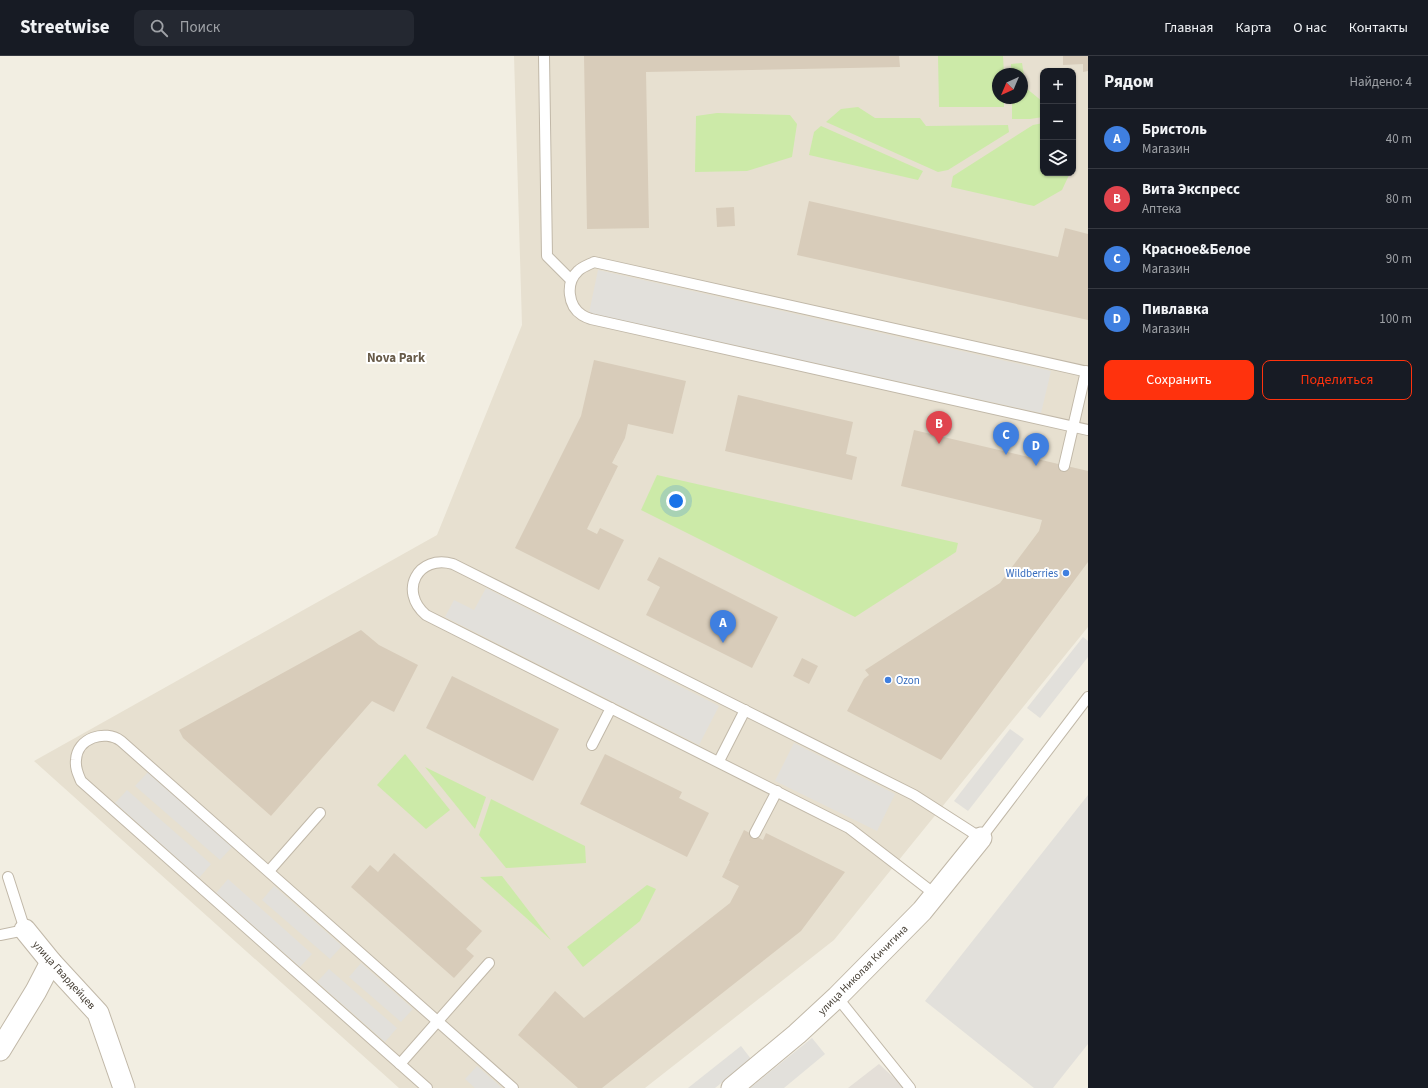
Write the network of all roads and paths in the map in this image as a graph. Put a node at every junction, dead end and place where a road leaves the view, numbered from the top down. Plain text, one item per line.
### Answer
1 (544, 56) edge
2 (571, 280) junction
3 (1087, 372) edge
4 (1073, 427) junction
5 (1088, 430) edge
6 (1064, 466) dead end
7 (1088, 697) edge
8 (611, 708) junction
9 (745, 710) junction
10 (592, 745) dead end
11 (719, 761) junction
12 (777, 791) junction
13 (320, 813) dead end
14 (755, 833) dead end
15 (981, 838) junction
16 (269, 871) junction
17 (8, 877) dead end
18 (936, 895) junction
19 (25, 930) junction
20 (0, 935) edge
21 (50, 962) junction
22 (490, 963) dead end
23 (837, 997) junction
24 (438, 1021) junction
25 (0, 1050) edge
26 (400, 1064) junction
27 (124, 1088) edge
28 (427, 1088) edge
29 (514, 1088) edge
30 (732, 1088) edge
31 (910, 1088) edge

1 - 2 lane
2 - 3 lane
2 - 4 lane
3 - 4 lane
4 - 5 lane
4 - 6 lane
7 - 15 lane
8 - 9 lane
8 - 10 lane
8 - 11 lane
9 - 11 lane
9 - 15 lane
11 - 12 lane
12 - 14 lane
12 - 18 lane
13 - 16 lane
15 - 18 street, улица Николая Кичигина
16 - 24 lane
16 - 26 lane
17 - 19 lane
18 - 23 street, улица Николая Кичигина
19 - 20 lane
19 - 21 street, улица Гвардейцев
21 - 25 street
21 - 27 street, улица Гвардейцев
22 - 24 lane
23 - 30 street, улица Николая Кичигина
23 - 31 lane
24 - 26 lane
24 - 29 lane
26 - 28 lane

